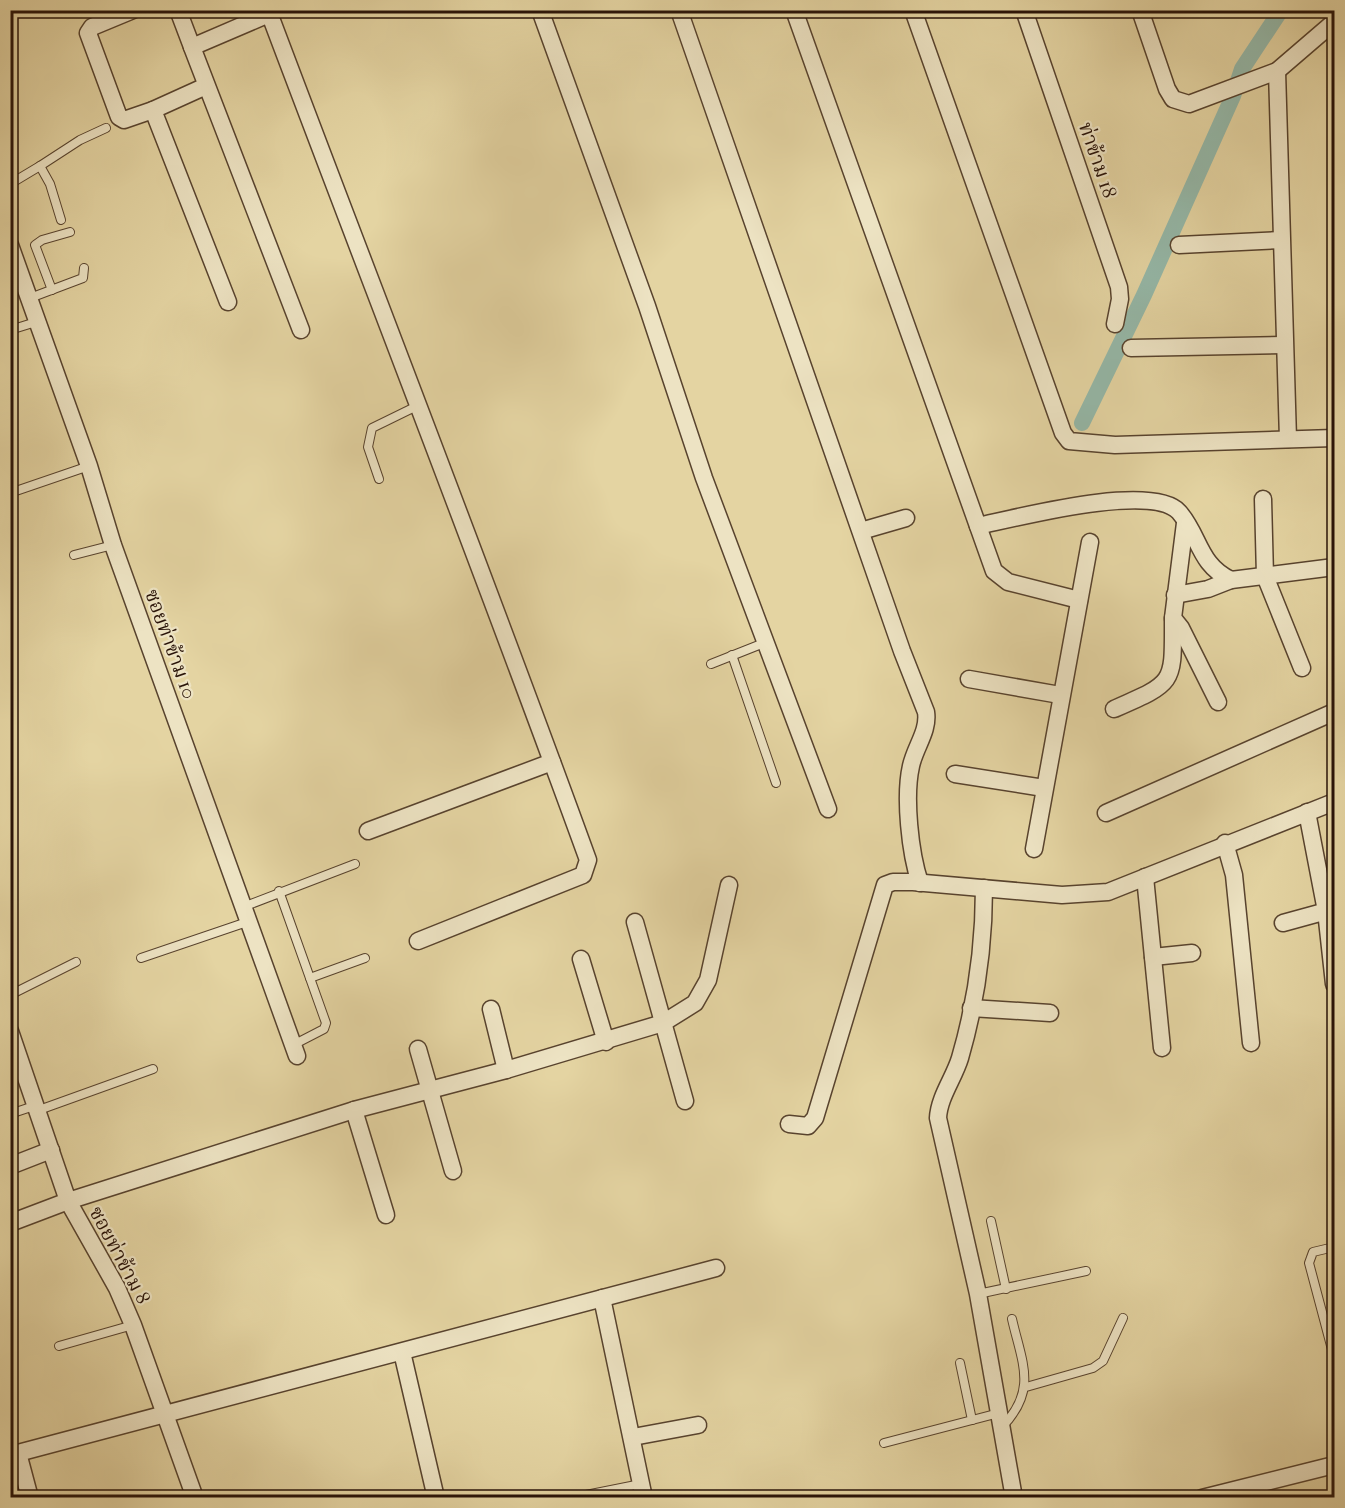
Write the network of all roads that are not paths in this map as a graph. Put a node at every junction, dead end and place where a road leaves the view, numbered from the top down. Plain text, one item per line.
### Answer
1 (178, 10) edge
2 (540, 10) edge
3 (678, 10) edge
4 (794, 10) edge
5 (914, 10) edge
6 (1024, 10) edge
7 (1140, 10) edge
8 (125, 12) edge
9 (269, 12) edge
10 (1335, 22) edge
11 (192, 47) junction
12 (1277, 71) junction
13 (206, 86) junction
14 (153, 110) junction
15 (106, 128) dead end
16 (40, 166) junction
17 (10, 184) edge
18 (61, 220) dead end
19 (70, 232) dead end
20 (1281, 240) junction
21 (10, 244) edge
22 (1179, 245) dead end
23 (84, 268) dead end
24 (52, 290) junction
25 (30, 298) junction
26 (228, 302) dead end
27 (36, 322) junction
28 (1115, 324) dead end
29 (10, 330) edge
30 (301, 330) dead end
31 (1284, 345) junction
32 (1131, 348) dead end
33 (417, 406) junction
34 (1335, 438) edge
35 (1288, 440) junction
36 (89, 466) junction
37 (379, 479) dead end
38 (10, 494) edge
39 (1263, 500) dead end
40 (906, 518) dead end
41 (1185, 523) junction
42 (978, 526) junction
43 (861, 531) junction
44 (1090, 542) dead end
45 (113, 545) junction
46 (74, 555) dead end
47 (1335, 567) edge
48 (1264, 576) junction
49 (1231, 580) junction
50 (1175, 596) junction
51 (1079, 600) junction
52 (1173, 618) junction
53 (764, 643) junction
54 (732, 656) junction
55 (711, 664) dead end
56 (1302, 668) dead end
57 (969, 679) dead end
58 (1060, 695) junction
59 (1218, 702) dead end
60 (1114, 709) dead end
61 (1335, 712) edge
62 (552, 762) junction
63 (955, 774) dead end
64 (776, 783) dead end
65 (1044, 788) junction
66 (1335, 801) edge
67 (828, 808) dead end
68 (1307, 812) junction
69 (1106, 813) dead end
70 (368, 831) dead end
71 (1225, 843) junction
72 (1034, 849) dead end
73 (355, 864) dead end
74 (1145, 877) junction
75 (920, 883) junction
76 (729, 885) dead end
77 (984, 888) junction
78 (279, 891) junction
79 (1330, 910) edge
80 (245, 914) junction
81 (635, 922) dead end
82 (1283, 923) dead end
83 (418, 941) dead end
84 (1192, 952) dead end
85 (1153, 957) junction
86 (141, 958) dead end
87 (365, 958) dead end
88 (581, 959) dead end
89 (76, 962) dead end
90 (310, 978) junction
91 (1335, 984) edge
92 (10, 995) edge
93 (971, 1008) junction
94 (491, 1009) dead end
95 (1050, 1013) dead end
96 (663, 1023) junction
97 (10, 1031) edge
98 (606, 1042) junction
99 (1251, 1043) dead end
100 (1162, 1048) dead end
101 (418, 1049) dead end
102 (295, 1051) joint
103 (153, 1069) dead end
104 (506, 1070) junction
105 (430, 1090) junction
106 (685, 1101) dead end
107 (38, 1107) junction
108 (354, 1110) junction
109 (10, 1114) edge
110 (789, 1124) dead end
111 (51, 1150) junction
112 (10, 1166) edge
113 (453, 1171) dead end
114 (68, 1201) junction
115 (386, 1215) dead end
116 (990, 1221) dead end
117 (10, 1223) edge
118 (1335, 1247) edge
119 (716, 1268) dead end
120 (1086, 1271) dead end
121 (1006, 1288) junction
122 (978, 1294) junction
123 (602, 1298) junction
124 (1123, 1318) dead end
125 (1012, 1319) dead end
126 (133, 1325) junction
127 (59, 1346) dead end
128 (402, 1352) junction
129 (1335, 1357) edge
130 (960, 1363) dead end
131 (1026, 1387) junction
132 (165, 1414) junction
133 (972, 1420) junction
134 (1001, 1420) junction
135 (698, 1425) dead end
136 (633, 1437) junction
137 (884, 1443) dead end
138 (14, 1452) edge
139 (1335, 1465) edge
140 (642, 1491) edge
141 (30, 1497) edge
142 (195, 1497) edge
143 (436, 1497) edge
144 (572, 1497) edge
145 (1014, 1497) edge
146 (1202, 1497) edge

1 - 11 street
2 - 53 street
3 - 43 street
4 - 42 street
5 - 35 street
6 - 28 street, ท่าข้าม 18
7 - 12 street
8 - 14 street
9 - 11 street
9 - 33 street
10 - 12 street
11 - 13 street
12 - 20 street
13 - 14 street
13 - 30 street
14 - 26 street
15 - 16 lane
16 - 17 lane
16 - 18 lane
19 - 24 lane
20 - 22 street
20 - 31 street
21 - 25 street, ซอยท่าข้าม 10
23 - 24 lane
24 - 25 lane
25 - 27 street, ซอยท่าข้าม 10
27 - 29 lane
27 - 36 street, ซอยท่าข้าม 10
31 - 32 street
31 - 35 street
33 - 37 lane
33 - 62 street
34 - 35 street
36 - 38 lane
36 - 45 street, ซอยท่าข้าม 10
39 - 48 street
40 - 43 street
41 - 42 street
41 - 49 street
41 - 50 street
42 - 51 street
43 - 75 street
44 - 51 street
45 - 46 lane
45 - 80 street, ซอยท่าข้าม 10
47 - 48 street
48 - 49 street
48 - 56 street
49 - 50 street
50 - 52 street
51 - 58 street
52 - 59 street
52 - 60 street
53 - 54 lane
53 - 67 street
54 - 55 lane
54 - 64 lane
57 - 58 street
58 - 65 street
61 - 69 street
62 - 70 street
62 - 83 street
63 - 65 street
65 - 72 street
66 - 68 street
68 - 71 street
68 - 79 street
71 - 74 street
71 - 99 street
73 - 78 lane
74 - 77 street
74 - 85 street
75 - 77 street
75 - 110 street
76 - 96 street
77 - 93 street
78 - 80 lane
78 - 90 lane
79 - 82 street
79 - 91 street
80 - 86 lane
80 - 102 street, ซอยท่าข้าม 10
81 - 96 street
84 - 85 street
85 - 100 street
87 - 90 lane
88 - 98 street
89 - 92 lane
90 - 102 lane
93 - 95 street
93 - 122 street
94 - 104 street
96 - 98 street
96 - 106 street
97 - 107 street, ซอยท่าข้าม 8
98 - 104 street
101 - 105 street
103 - 107 lane
104 - 105 street
105 - 108 street
105 - 113 street
107 - 109 lane
107 - 111 street, ซอยท่าข้าม 8
108 - 114 street
108 - 115 street
111 - 112 street
111 - 114 street, ซอยท่าข้าม 8
114 - 117 street
114 - 126 street, ซอยท่าข้าม 8
116 - 121 lane
118 - 129 lane
119 - 123 street
120 - 121 lane
121 - 122 lane
122 - 134 street
123 - 128 street
123 - 136 street
124 - 131 lane
125 - 131 lane
126 - 127 lane
126 - 132 street, ซอยท่าข้าม 8
128 - 132 street
128 - 143 street
130 - 133 lane
131 - 134 lane
132 - 138 street
132 - 142 street, ซอยท่าข้าม 8
133 - 134 lane
133 - 137 lane
134 - 145 street
135 - 136 street
136 - 140 street
138 - 141 street
139 - 146 street
140 - 144 lane

